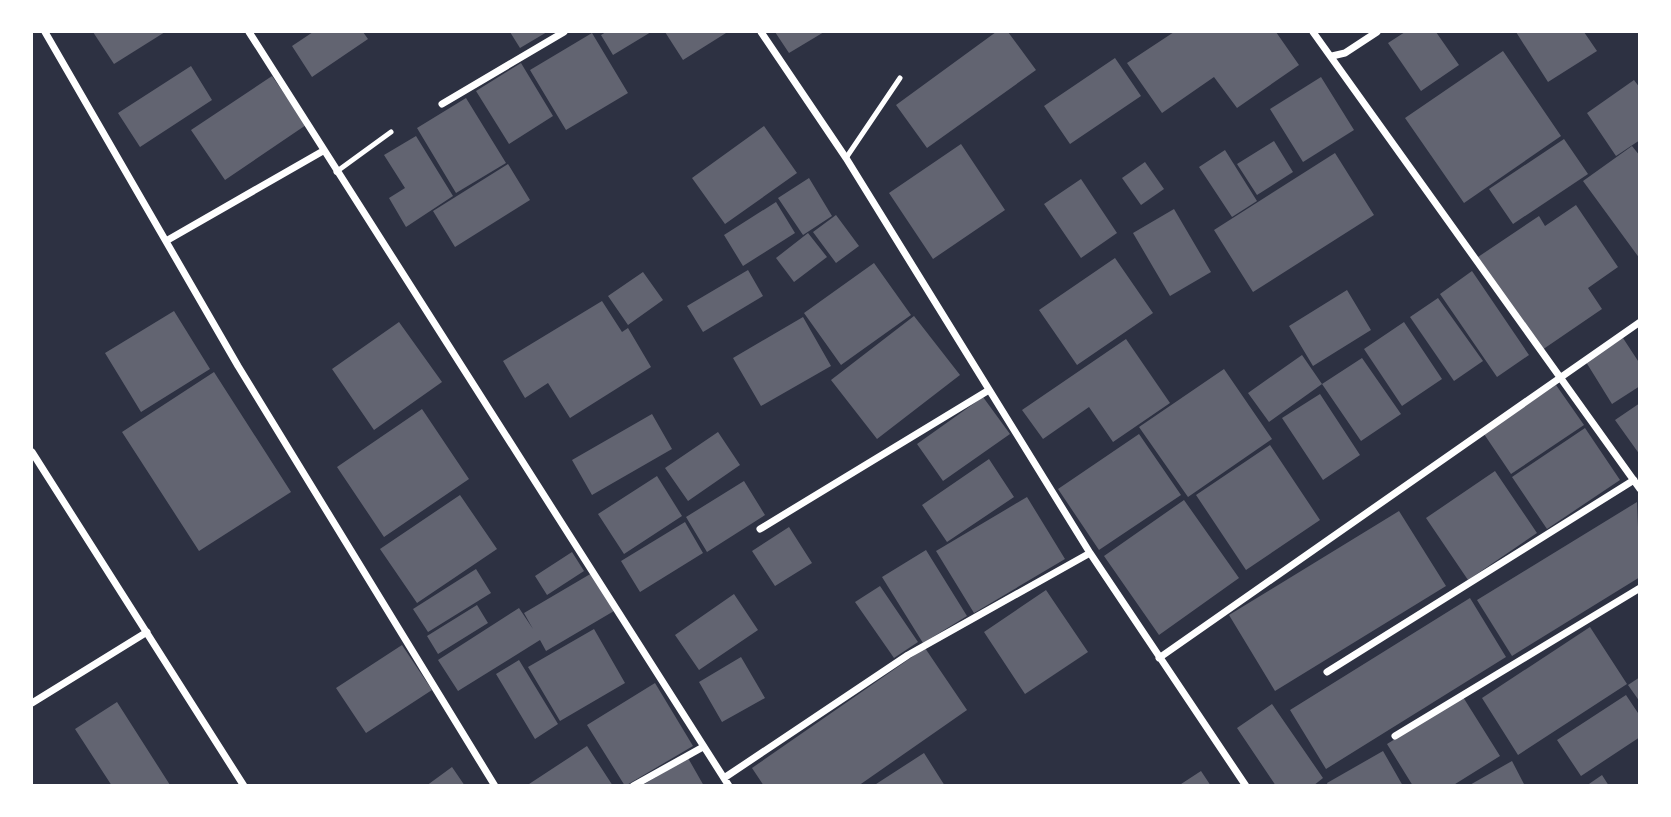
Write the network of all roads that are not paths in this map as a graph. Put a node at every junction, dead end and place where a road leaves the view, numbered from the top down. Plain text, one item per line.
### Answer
1 (45, 32) edge
2 (249, 32) edge
3 (564, 32) edge
4 (761, 32) edge
5 (1313, 32) edge
6 (1377, 32) edge
7 (1332, 56) junction
8 (900, 78) dead end
9 (442, 104) dead end
10 (391, 132) dead end
11 (323, 151) junction
12 (846, 158) junction
13 (336, 173) junction
14 (166, 241) junction
15 (1640, 322) edge
16 (1558, 376) junction
17 (989, 390) junction
18 (32, 452) edge
19 (1634, 480) junction
20 (1640, 489) edge
21 (760, 529) dead end
22 (1090, 553) junction
23 (1640, 588) edge
24 (146, 632) junction
25 (1158, 657) junction
26 (1326, 672) dead end
27 (32, 703) edge
28 (1395, 736) dead end
29 (703, 747) junction
30 (724, 778) junction
31 (244, 786) edge
32 (495, 786) edge
33 (632, 786) edge
34 (729, 786) edge
35 (1246, 786) edge

1 - 14 street
2 - 11 street
3 - 9 street
4 - 12 street
5 - 7 street
6 - 7 street
7 - 16 street
8 - 12 lane
10 - 13 lane
11 - 13 street
11 - 14 street
12 - 17 street
13 - 29 street
14 - 32 street
15 - 16 street
16 - 19 street
16 - 25 street
17 - 21 street
17 - 22 street
18 - 24 street
19 - 20 street
19 - 26 street
22 - 25 street
22 - 30 street
23 - 28 street
24 - 27 street
24 - 31 street
25 - 35 street
29 - 30 street
29 - 33 street
30 - 34 street

